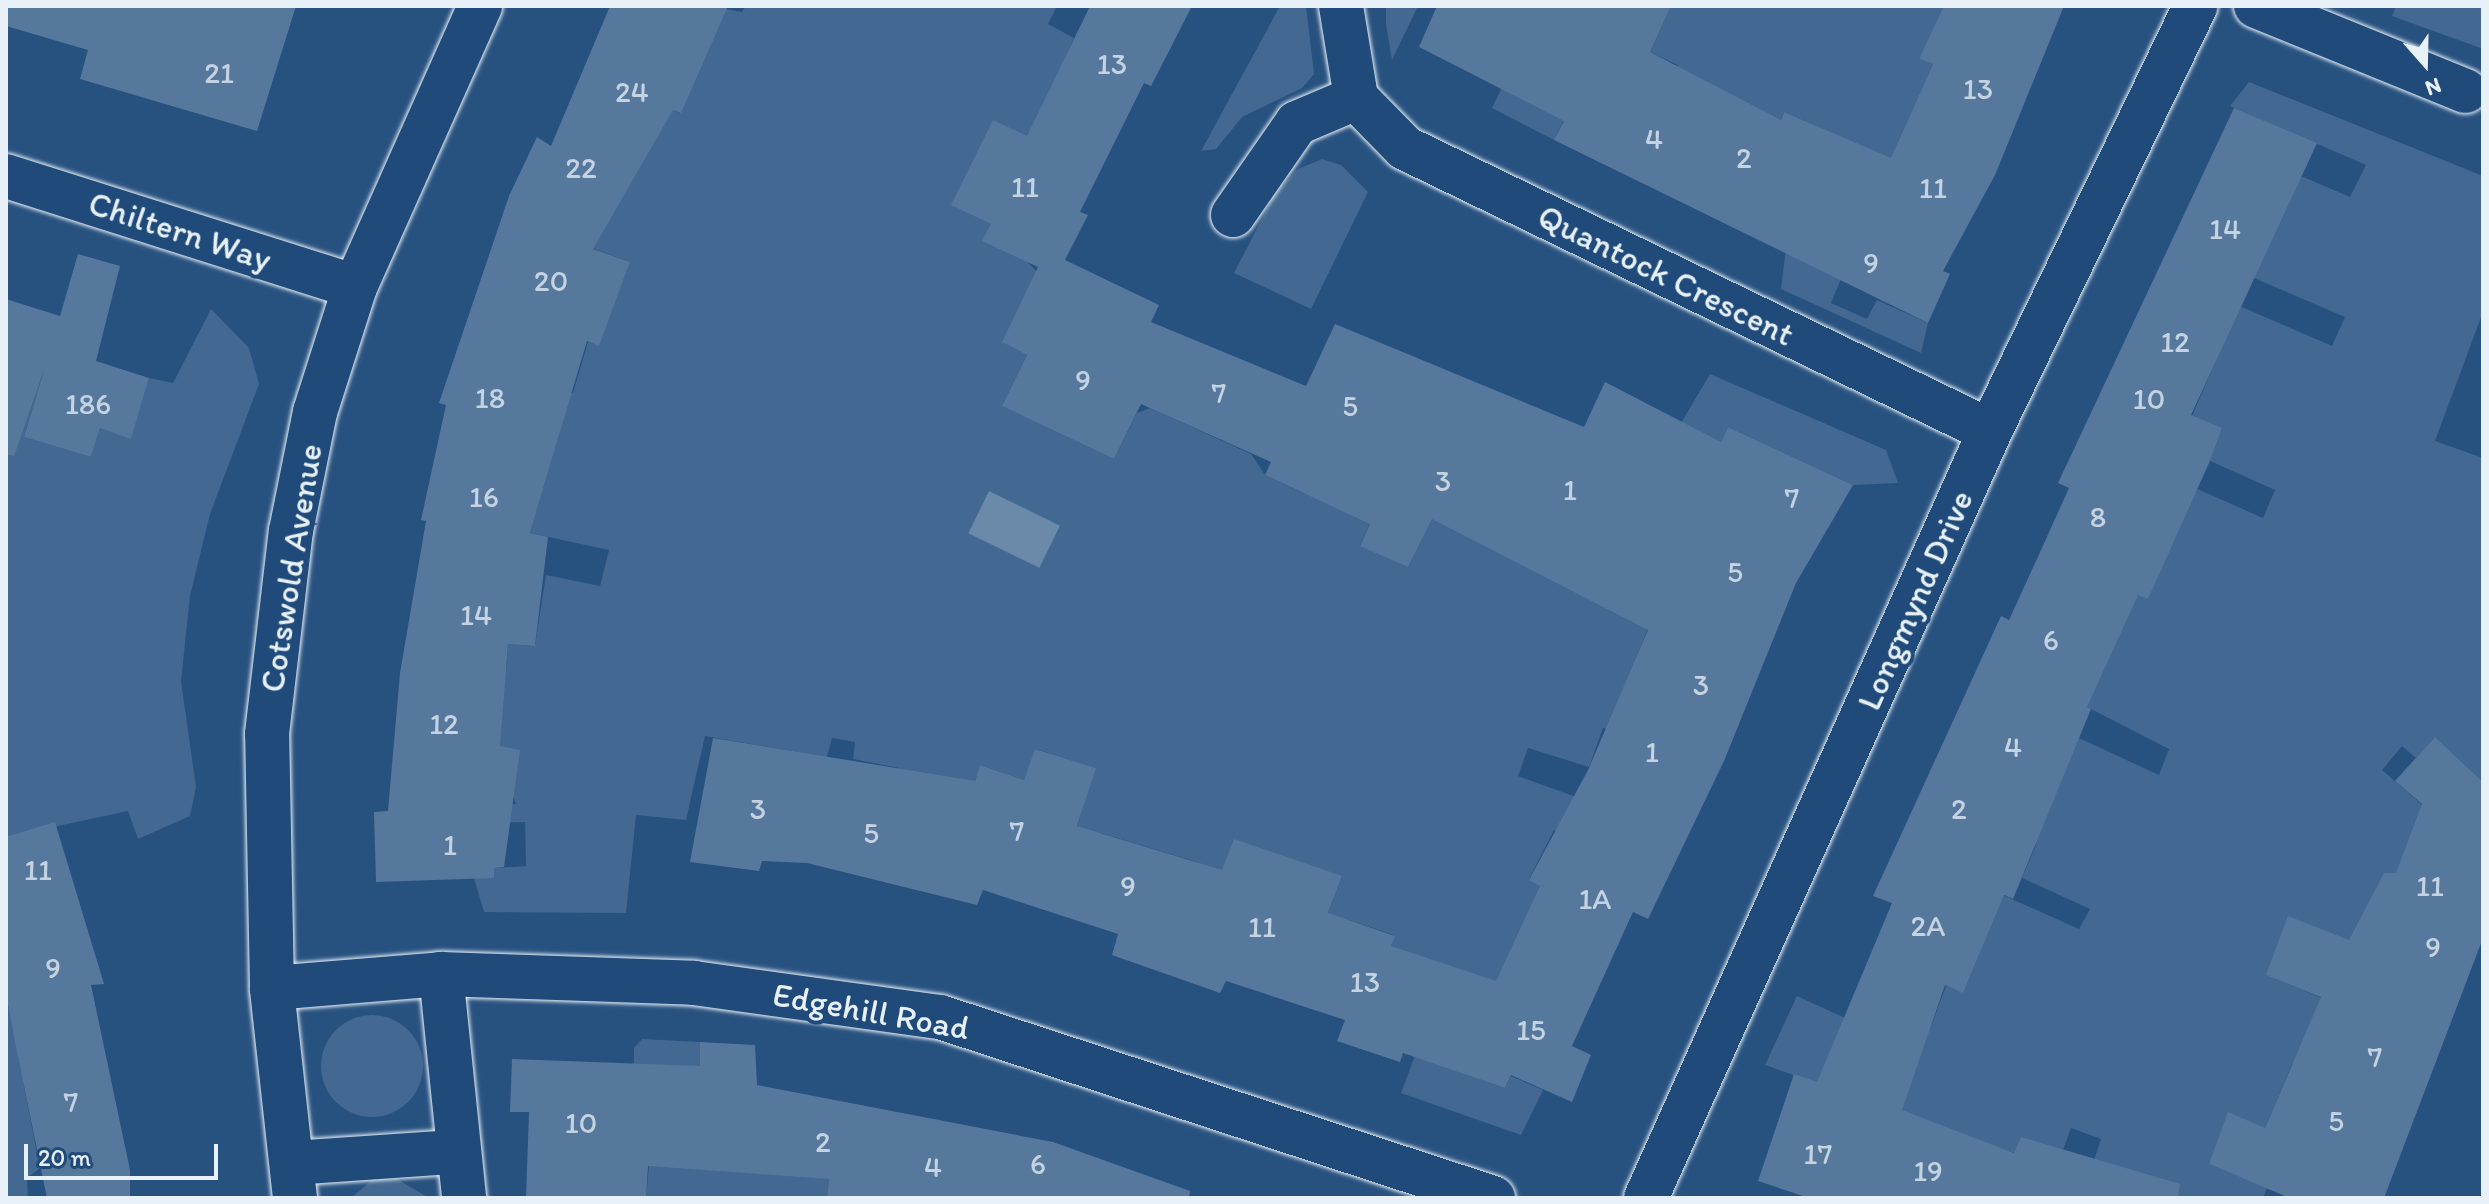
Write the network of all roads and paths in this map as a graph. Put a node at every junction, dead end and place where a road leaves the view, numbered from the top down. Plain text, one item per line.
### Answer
1 (480, 6) edge
2 (1341, 6) edge
3 (2195, 6) edge
4 (2256, 6) edge
5 (2465, 91) dead end
6 (1356, 98) junction
7 (6, 176) edge
8 (1233, 215) dead end
9 (355, 287) junction
10 (1990, 431) junction
11 (441, 974) junction
12 (272, 988) junction
13 (455, 1152) junction
14 (294, 1180) edge
15 (464, 1198) edge
16 (1493, 1198) edge
17 (1646, 1198) edge

1 - 9 street, Cotswold Avenue
2 - 6 street
3 - 10 street, Longmynd Drive
4 - 5 street
6 - 8 street
6 - 10 street, Quantock Crescent
7 - 9 street, Chiltern Way
9 - 12 street, Cotswold Avenue
10 - 17 street, Longmynd Drive
11 - 12 street, Edgehill Road
11 - 13 street
11 - 16 street, Edgehill Road
12 - 14 street, Cotswold Avenue
13 - 14 street, Cotswold Avenue
13 - 15 street

